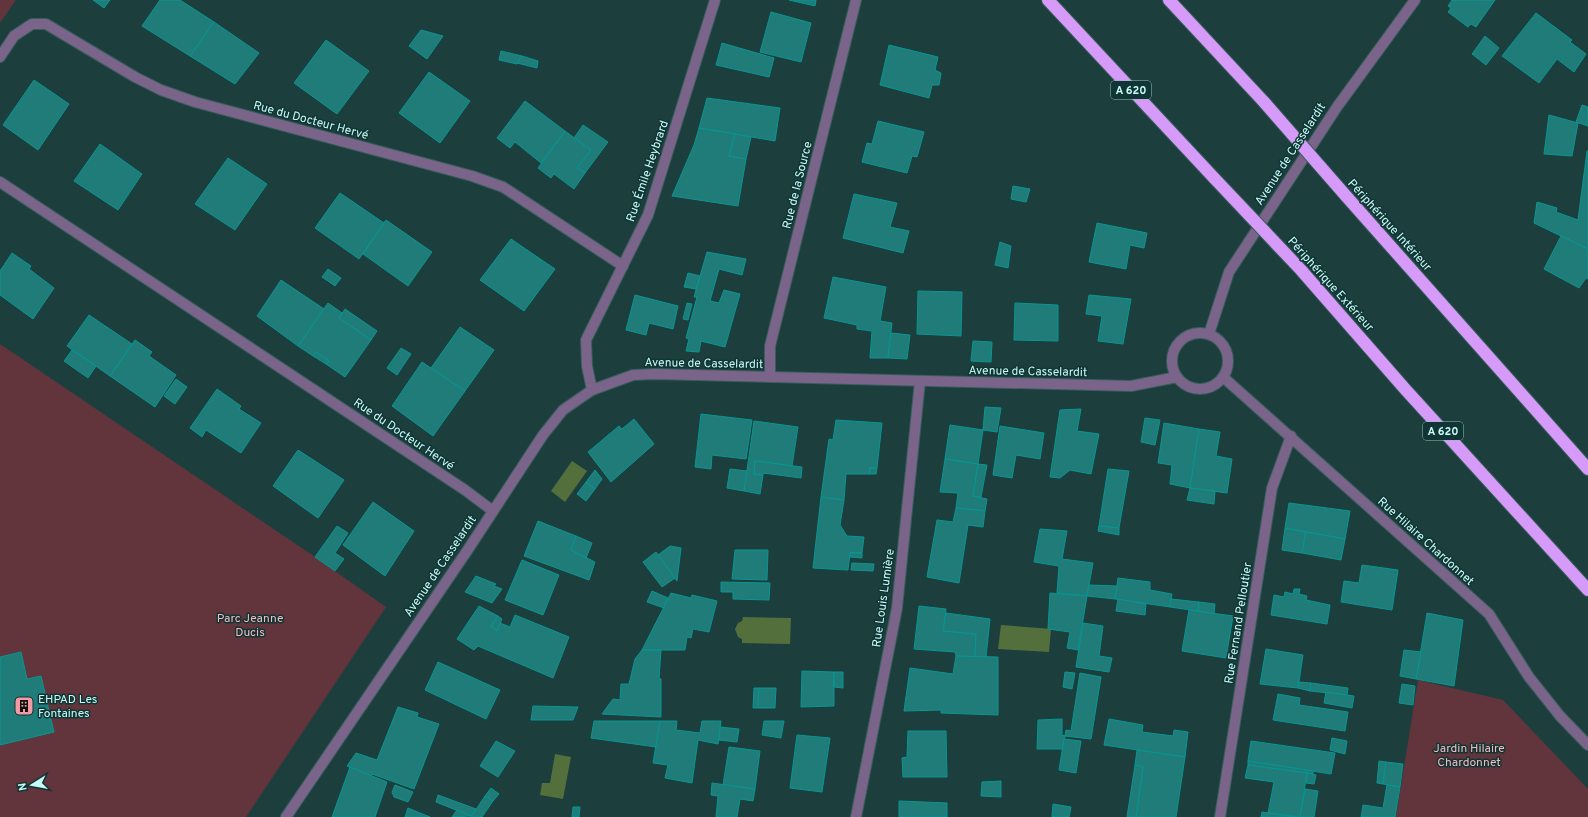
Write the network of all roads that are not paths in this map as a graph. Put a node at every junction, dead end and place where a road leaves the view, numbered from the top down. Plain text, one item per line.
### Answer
1 (715, 0) edge
2 (856, 0) edge
3 (1048, 0) edge
4 (1169, 0) edge
5 (1415, 0) edge
6 (0, 57) edge
7 (0, 182) edge
8 (623, 266) junction
9 (1209, 334) junction
10 (770, 376) junction
11 (1223, 377) junction
12 (1177, 378) junction
13 (920, 381) junction
14 (592, 390) junction
15 (1291, 436) junction
16 (1588, 470) edge
17 (492, 510) junction
18 (1588, 590) edge
19 (1588, 745) edge
20 (286, 817) edge
21 (856, 817) edge
22 (1220, 817) edge

1 - 8 street, Rue Émile Heybrard
2 - 10 street, Rue de la Source
3 - 18 highway, Périphérique Extérieur / A 620, bridge
4 - 16 highway, Périphérique Intérieur, bridge
5 - 9 street, Avenue de Casselardit
6 - 8 street, Rue du Docteur Hervé
7 - 17 street, Rue du Docteur Hervé
8 - 14 street, Rue Émile Heybrard
9 - 11 street
9 - 12 street
10 - 13 street, Avenue de Casselardit
10 - 14 street, Avenue de Casselardit
11 - 12 street
11 - 15 street, Rue Hilaire Chardonnet
12 - 13 street, Avenue de Casselardit
13 - 21 street, Rue Louis Lumière
14 - 17 street, Avenue de Casselardit
15 - 19 street, Rue Hilaire Chardonnet
15 - 22 street, Rue Fernand Pelloutier
17 - 20 street, Avenue de Casselardit

